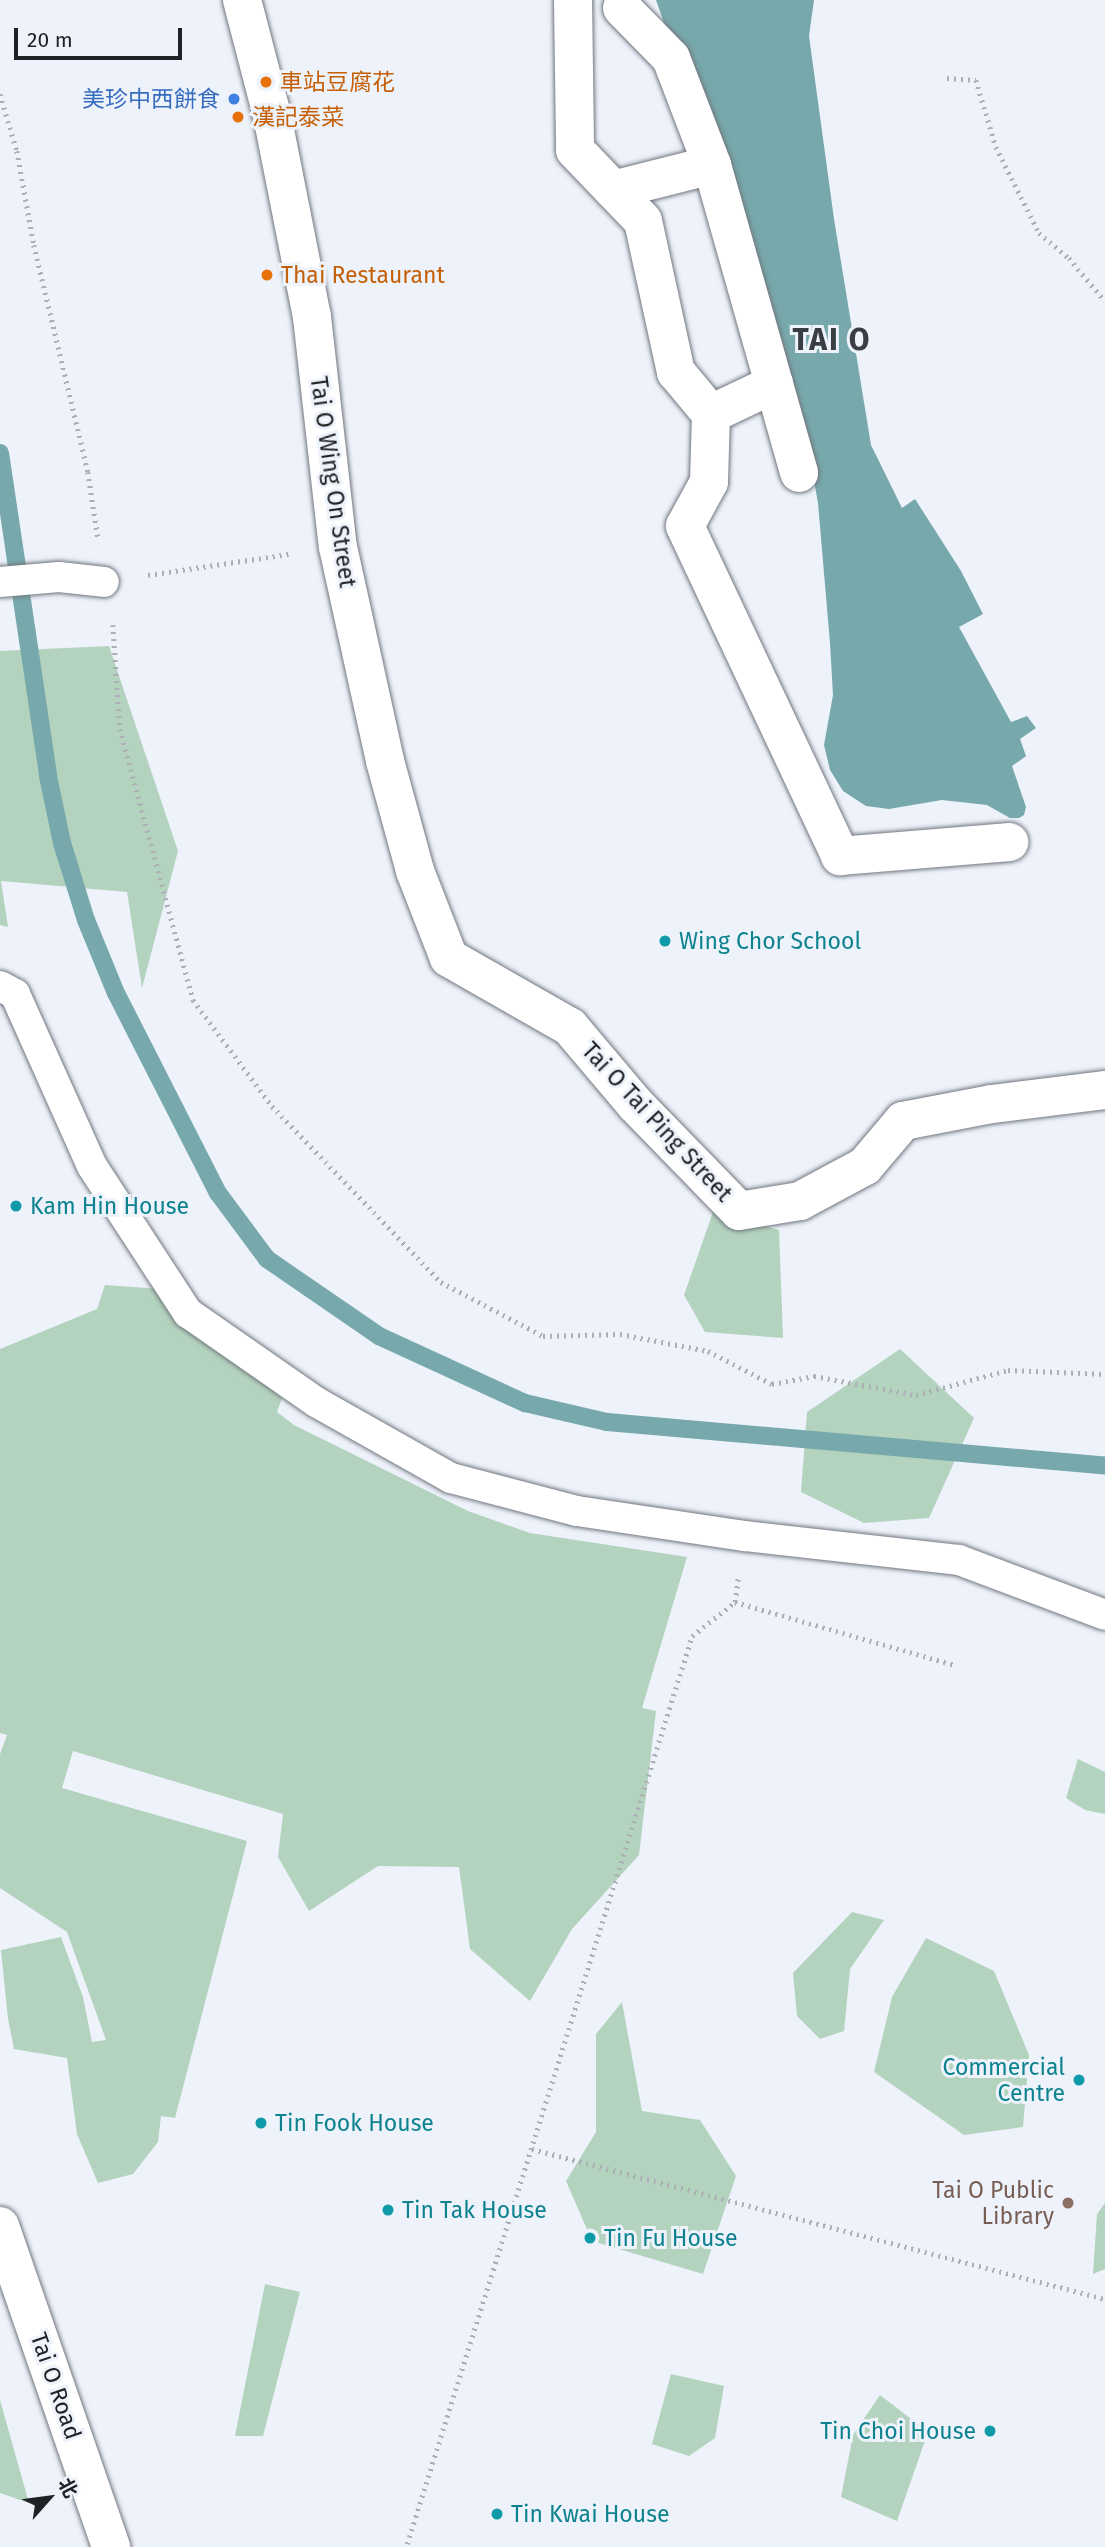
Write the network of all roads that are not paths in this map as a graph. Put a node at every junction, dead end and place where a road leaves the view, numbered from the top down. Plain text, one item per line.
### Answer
1 (242, 0) edge
2 (573, 0) edge
3 (622, 8) dead end
4 (712, 164) junction
5 (613, 190) junction
6 (774, 384) junction
7 (711, 414) junction
8 (799, 473) dead end
9 (0, 582) edge
10 (104, 582) road end
11 (1009, 842) dead end
12 (449, 958) joint
13 (0, 986) edge
14 (1105, 1090) edge
15 (1105, 1615) edge
16 (0, 2226) edge
17 (111, 2547) edge

1 - 12 street, Tai O Wing On Street
2 - 5 street
3 - 4 street
4 - 5 street
4 - 6 street
5 - 7 street
6 - 7 street
6 - 8 street
7 - 11 street
9 - 10 lane
12 - 14 street, Tai O Tai Ping Street
13 - 15 lane
16 - 17 street, Tai O Road

